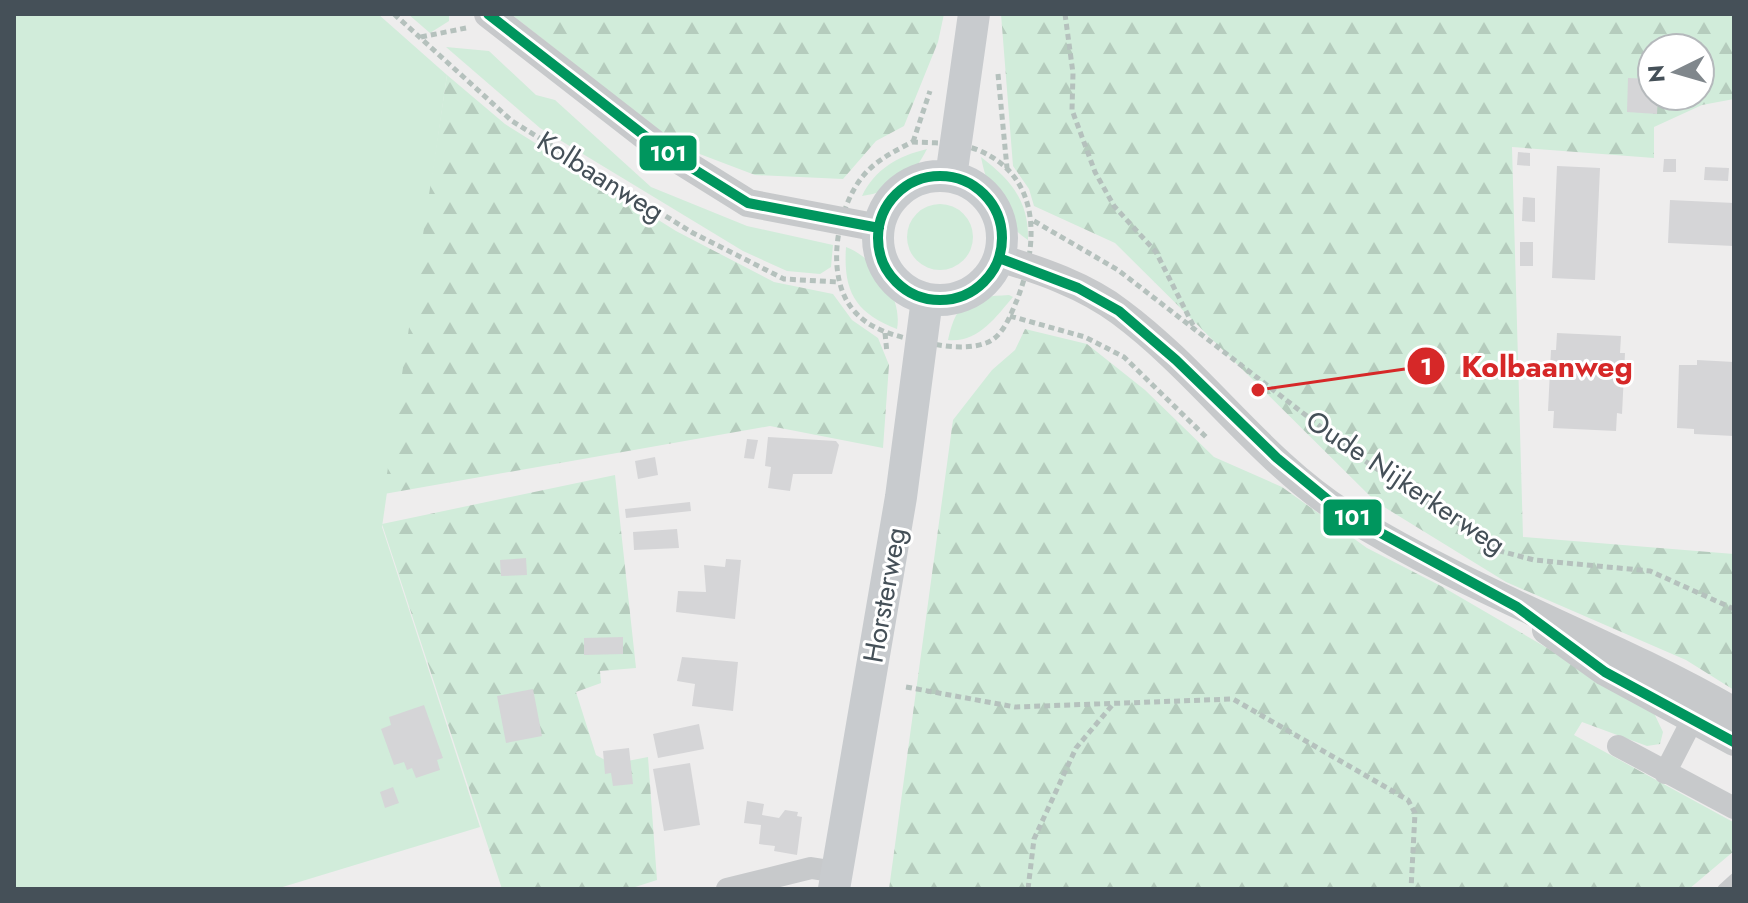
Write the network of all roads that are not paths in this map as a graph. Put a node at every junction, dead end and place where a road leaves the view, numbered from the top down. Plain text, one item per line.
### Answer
1 (974, 14) edge
2 (493, 18) edge
3 (951, 177) junction
4 (879, 228) junction
5 (999, 258) junction
6 (927, 299) junction
7 (1698, 707) junction
8 (1734, 711) edge
9 (1734, 742) edge
10 (1618, 746) dead end
11 (1665, 773) junction
12 (1734, 808) edge
13 (1734, 879) edge
14 (835, 880) edge
15 (727, 889) edge
16 (1723, 889) edge

1 - 3 main road
2 - 4 street, Kolbaanweg
3 - 4 main road
3 - 5 main road
4 - 6 main road
5 - 6 main road
5 - 7 street, Oude Nijkerkerweg
6 - 14 main road, Horsterweg
7 - 8 street, Oude Nijkerkerweg
7 - 9 street, Oude Nijkerkerweg
7 - 11 street
10 - 11 street
11 - 12 street
13 - 16 lane
14 - 15 street

